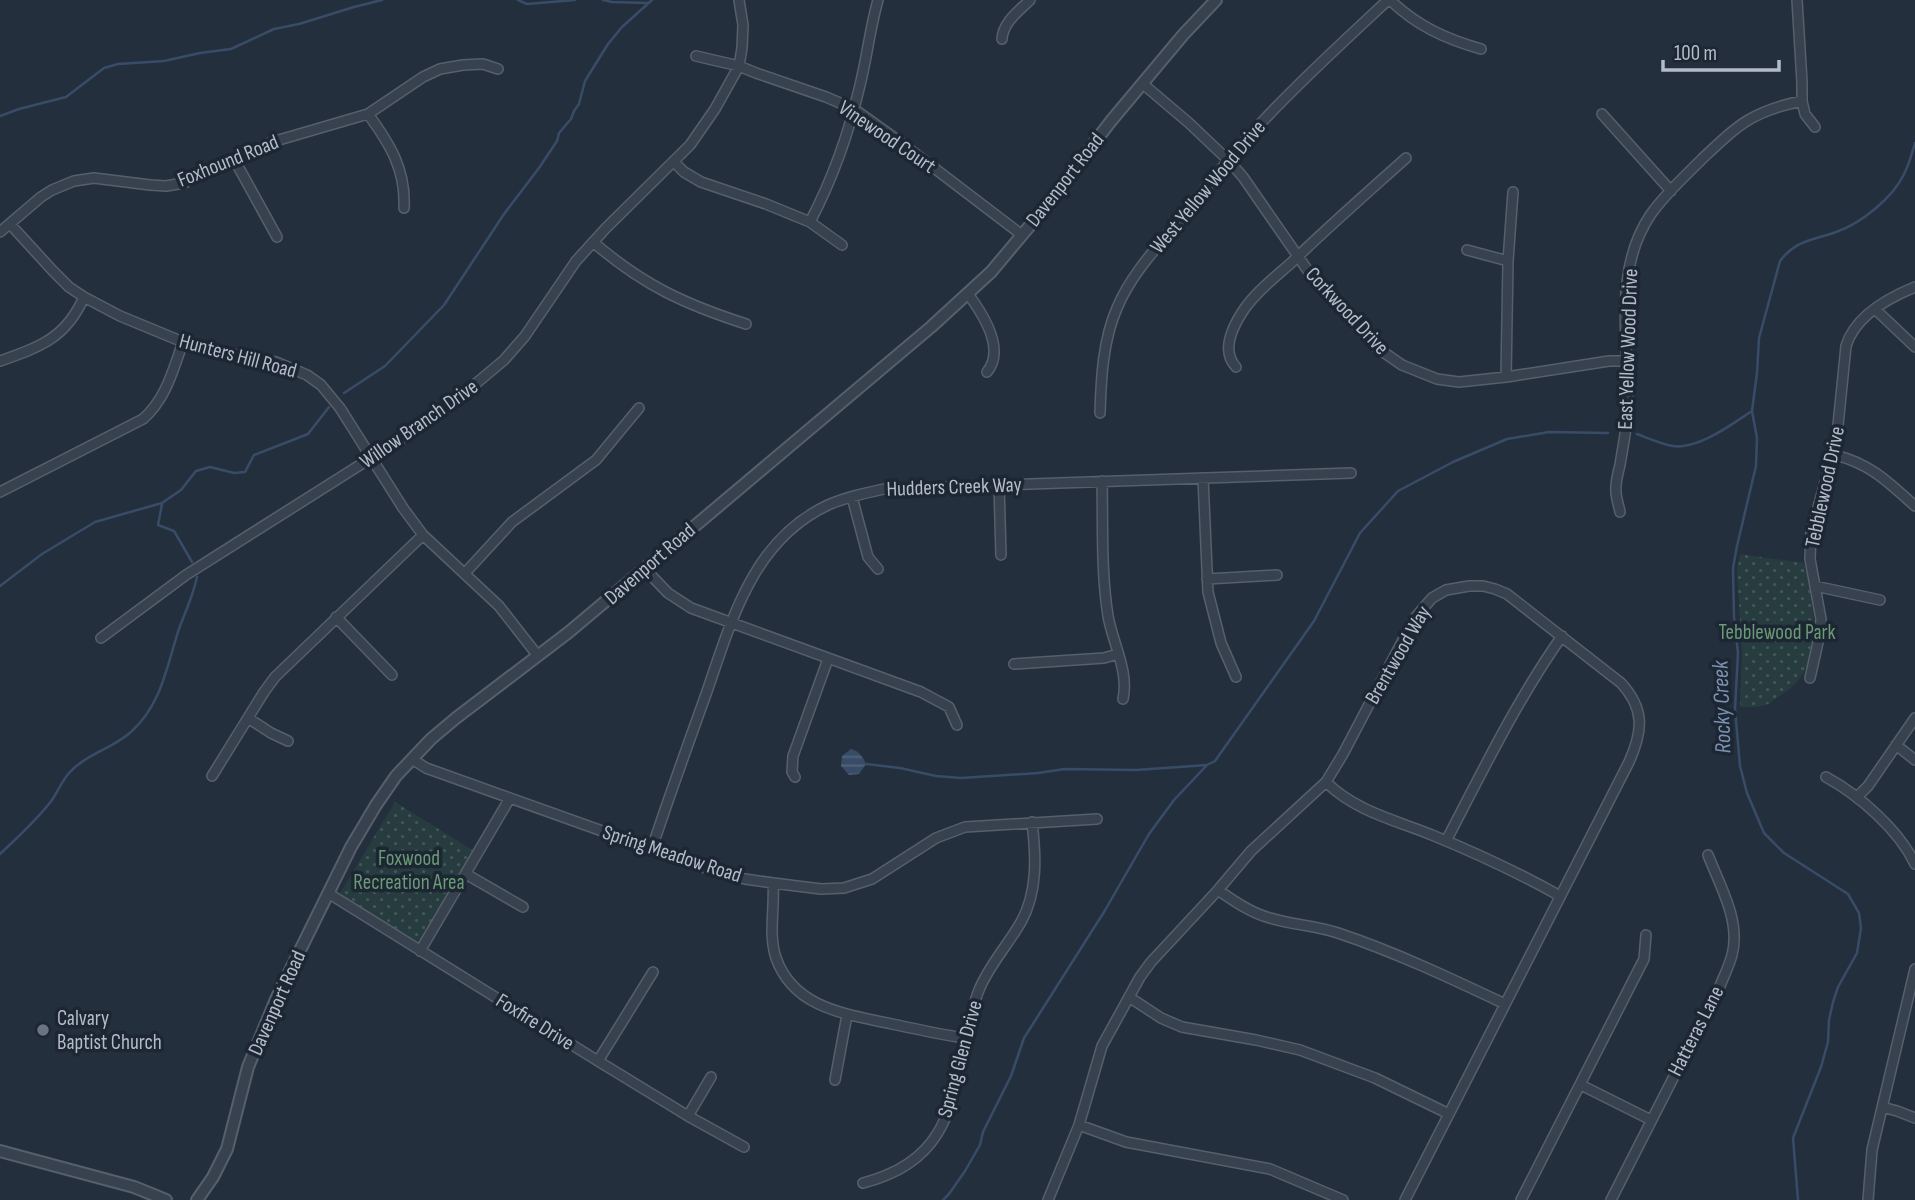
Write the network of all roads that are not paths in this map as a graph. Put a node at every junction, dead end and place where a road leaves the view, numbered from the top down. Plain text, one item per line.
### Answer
1 (739, 0) edge
2 (878, 0) edge
3 (1030, 0) edge
4 (1216, 0) edge
5 (1389, 0) edge
6 (1797, 0) edge
7 (1002, 39) dead end
8 (1481, 49) dead end
9 (696, 56) dead end
10 (739, 66) junction
11 (498, 69) dead end
12 (1143, 84) junction
13 (1801, 101) junction
14 (854, 109) junction
15 (368, 114) junction
16 (1602, 114) dead end
17 (1815, 127) dead end
18 (1406, 158) dead end
19 (234, 159) junction
20 (1228, 160) junction
21 (674, 162) junction
22 (1671, 191) junction
23 (1513, 192) dead end
24 (404, 208) dead end
25 (810, 222) junction
26 (10, 224) junction
27 (0, 232) edge
28 (1022, 235) junction
29 (277, 237) dead end
30 (593, 242) junction
31 (842, 245) dead end
32 (1467, 250) dead end
33 (1297, 256) junction
34 (1508, 261) junction
35 (1915, 287) edge
36 (968, 294) junction
37 (84, 297) junction
38 (1875, 309) junction
39 (746, 324) dead end
40 (183, 342) junction
41 (1915, 347) edge
42 (0, 360) edge
43 (1628, 360) junction
44 (1236, 367) dead end
45 (987, 372) dead end
46 (1506, 377) junction
47 (639, 408) dead end
48 (1100, 413) dead end
49 (1835, 455) junction
50 (372, 458) junction
51 (1351, 473) dead end
52 (1203, 478) junction
53 (1102, 481) junction
54 (999, 485) junction
55 (0, 492) edge
56 (852, 497) junction
57 (1915, 506) edge
58 (1620, 512) dead end
59 (423, 535) junction
60 (1001, 555) dead end
61 (645, 568) junction
62 (878, 569) dead end
63 (465, 573) junction
64 (1277, 575) dead end
65 (1207, 579) junction
66 (1815, 586) junction
67 (1880, 600) dead end
68 (337, 617) junction
69 (731, 624) junction
70 (1562, 636) junction
71 (101, 638) dead end
72 (1118, 654) junction
73 (538, 656) junction
74 (828, 659) junction
75 (1014, 664) dead end
76 (392, 675) dead end
77 (1236, 677) dead end
78 (1810, 678) dead end
79 (1123, 699) dead end
80 (248, 718) junction
81 (1915, 718) edge
82 (957, 725) dead end
83 (288, 741) dead end
84 (1896, 746) junction
85 (412, 759) junction
86 (1915, 760) edge
87 (212, 776) dead end
88 (795, 777) dead end
89 (1826, 777) dead end
90 (1326, 782) junction
91 (1857, 797) junction
92 (510, 798) junction
93 (1097, 819) dead end
94 (1032, 822) junction
95 (1446, 841) junction
96 (652, 848) junction
97 (1708, 855) dead end
98 (1915, 864) edge
99 (466, 874) junction
100 (773, 883) junction
101 (1218, 890) junction
102 (328, 893) junction
103 (1560, 895) junction
104 (523, 907) dead end
105 (1646, 935) dead end
106 (420, 951) junction
107 (1915, 969) edge
108 (653, 972) dead end
109 (1129, 996) junction
110 (1505, 1004) junction
111 (847, 1016) junction
112 (966, 1038) junction
113 (598, 1060) junction
114 (711, 1077) dead end
115 (835, 1080) dead end
116 (1581, 1085) junction
117 (1882, 1107) junction
118 (1449, 1114) junction
119 (688, 1116) junction
120 (1915, 1118) edge
121 (1651, 1120) junction
122 (1079, 1125) junction
123 (744, 1147) dead end
124 (0, 1151) edge
125 (863, 1183) dead end
126 (166, 1200) edge
127 (197, 1200) edge
128 (1048, 1200) edge
129 (1343, 1200) edge
130 (1405, 1200) edge
131 (1521, 1200) edge
132 (1611, 1200) edge
133 (1868, 1200) edge

1 - 10 street, Willow Branch Drive
2 - 14 street
3 - 7 street
4 - 12 street, Davenport Road
5 - 8 street
5 - 20 street, West Yellow Wood Drive
6 - 13 street
9 - 10 street, Vinewood Court
10 - 14 street, Vinewood Court
10 - 21 street, Willow Branch Drive
11 - 15 street, Foxhound Road
12 - 20 street, Corkwood Drive
12 - 28 street, Davenport Road
13 - 17 street
13 - 22 street, East Yellow Wood Drive
14 - 25 street
14 - 28 street, Vinewood Court
15 - 19 street, Foxhound Road
15 - 24 street
16 - 22 street
18 - 33 street
19 - 26 street, Foxhound Road
19 - 29 street
20 - 33 street, Corkwood Drive
20 - 48 street, West Yellow Wood Drive
21 - 25 street
21 - 30 street, Willow Branch Drive
22 - 43 street, East Yellow Wood Drive
23 - 34 street
25 - 31 street
26 - 27 street, Foxhound Road
26 - 37 street, Hunters Hill Road
28 - 36 street, Davenport Road
30 - 39 street
30 - 50 street, Willow Branch Drive
32 - 34 street
33 - 44 street
33 - 46 street, Corkwood Drive
34 - 46 street
35 - 38 street, Tebblewood Drive
36 - 45 street
36 - 61 street, Davenport Road
37 - 40 street, Hunters Hill Road
37 - 42 street
38 - 41 street
38 - 49 street, Tebblewood Drive
40 - 50 street, Hunters Hill Road
40 - 55 street
43 - 46 street, Corkwood Drive
43 - 58 street, East Yellow Wood Drive
47 - 63 street
49 - 57 street
49 - 66 street, Tebblewood Drive
50 - 59 street, Hunters Hill Road
50 - 71 street, Willow Branch Drive
51 - 52 street, Hudders Creek Way
52 - 53 street, Hudders Creek Way
52 - 65 street
53 - 54 street, Hudders Creek Way
53 - 72 street
54 - 56 street, Hudders Creek Way
54 - 60 street
56 - 62 street
56 - 69 street, Hudders Creek Way
59 - 63 street, Hunters Hill Road
59 - 68 street
61 - 69 street
61 - 73 street, Davenport Road
63 - 73 street, Hunters Hill Road
64 - 65 street
65 - 77 street
66 - 67 street
66 - 78 street, Tebblewood Drive
68 - 76 street
68 - 80 street
69 - 74 street
69 - 96 street, Hudders Creek Way
70 - 90 street, Brentwood Way
70 - 95 street
70 - 103 street, Brentwood Way
72 - 75 street
72 - 79 street
73 - 85 street, Davenport Road
74 - 82 street
74 - 88 street
80 - 83 street
80 - 87 street
81 - 84 street
84 - 86 street
84 - 91 street
85 - 92 street, Spring Meadow Road
85 - 102 street, Davenport Road
89 - 91 street
90 - 95 street
90 - 101 street, Brentwood Way
91 - 98 street
92 - 96 street, Spring Meadow Road
92 - 99 street
93 - 94 street, Spring Meadow Road
94 - 100 street, Spring Meadow Road
94 - 112 street, Spring Glen Drive
95 - 103 street
96 - 100 street, Spring Meadow Road
97 - 121 street, Hatteras Lane
99 - 104 street
99 - 106 street
100 - 111 street
101 - 109 street, Brentwood Way
101 - 110 street
102 - 106 street, Foxfire Drive
102 - 127 street, Davenport Road
103 - 110 street, Brentwood Way
105 - 116 street
106 - 113 street, Foxfire Drive
107 - 117 street
108 - 113 street
109 - 118 street
109 - 122 street, Brentwood Way
110 - 118 street, Brentwood Way
111 - 112 street
111 - 115 street
112 - 125 street, Spring Glen Drive
113 - 119 street, Foxfire Drive
114 - 119 street
116 - 121 street
116 - 131 street
117 - 120 street
117 - 133 street
118 - 130 street, Brentwood Way
119 - 123 street, Foxfire Drive
121 - 132 street, Hatteras Lane
122 - 128 street, Brentwood Way
122 - 129 street
124 - 126 street

